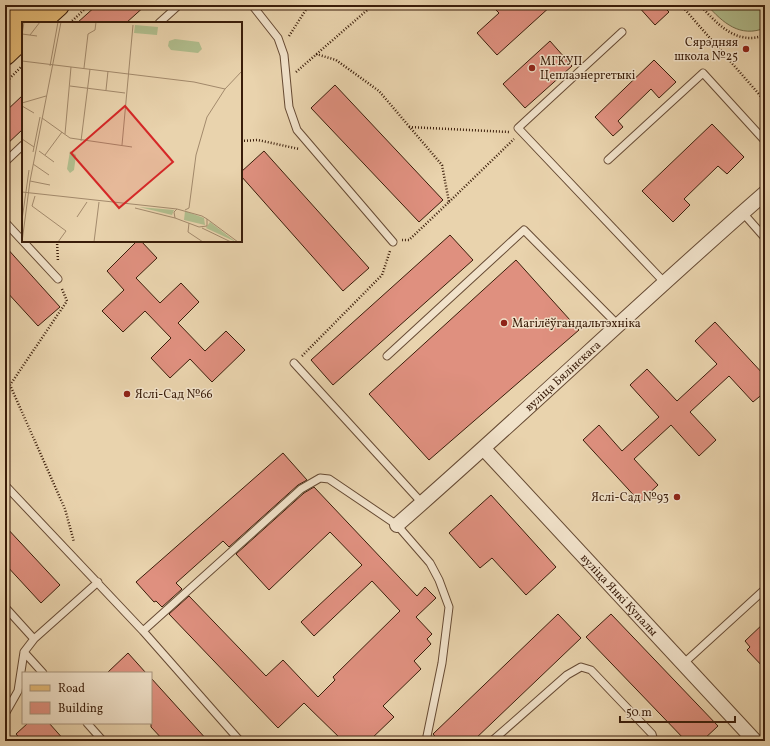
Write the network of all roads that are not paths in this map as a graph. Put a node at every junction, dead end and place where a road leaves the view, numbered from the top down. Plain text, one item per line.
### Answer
1 (32, 5) edge
2 (58, 5) edge
3 (179, 5) edge
4 (252, 5) edge
5 (39, 22) edge
6 (160, 22) edge
7 (5, 30) edge
8 (622, 32) dead end
9 (22, 38) edge
10 (5, 54) edge
11 (765, 141) edge
12 (22, 146) edge
13 (608, 160) dead end
14 (5, 162) edge
15 (765, 193) edge
16 (742, 213) junction
17 (5, 222) edge
18 (765, 238) edge
19 (22, 240) edge
20 (24, 242) edge
21 (394, 242) road end
22 (58, 279) road end
23 (664, 283) junction
24 (618, 325) junction
25 (387, 356) dead end
26 (294, 363) road end
27 (484, 449) junction
28 (5, 485) edge
29 (422, 503) junction
30 (396, 525) junction
31 (98, 582) junction
32 (765, 588) edge
33 (5, 607) edge
34 (143, 631) junction
35 (34, 639) junction
36 (24, 652) junction
37 (684, 663) junction
38 (42, 672) edge
39 (5, 713) edge
40 (88, 724) edge
41 (103, 741) edge
42 (240, 741) edge
43 (426, 741) edge
44 (492, 741) edge
45 (654, 741) edge
46 (755, 741) edge

1 - 7 main road
2 - 5 main road
3 - 6 lane
4 - 21 lane
8 - 23 lane
9 - 10 main road
11 - 13 lane
12 - 14 lane
15 - 16 street, вуліца Бялінскага
16 - 18 lane
16 - 23 street, вуліца Бялінскага
17 - 19 lane
20 - 22 lane
23 - 24 street, вуліца Бялінскага
24 - 25 lane
24 - 27 street, вуліца Бялінскага
26 - 29 lane
27 - 29 street, вуліца Бялінскага
27 - 37 street, вуліца Янкі Купалы
28 - 31 lane
29 - 30 street, вуліца Бялінскага
30 - 34 lane
30 - 43 lane
31 - 34 lane
31 - 35 lane
32 - 37 lane
33 - 35 lane
34 - 42 lane
35 - 36 lane
36 - 38 lane
36 - 39 lane
37 - 46 street, вуліца Янкі Купалы
40 - 41 lane
44 - 45 lane

